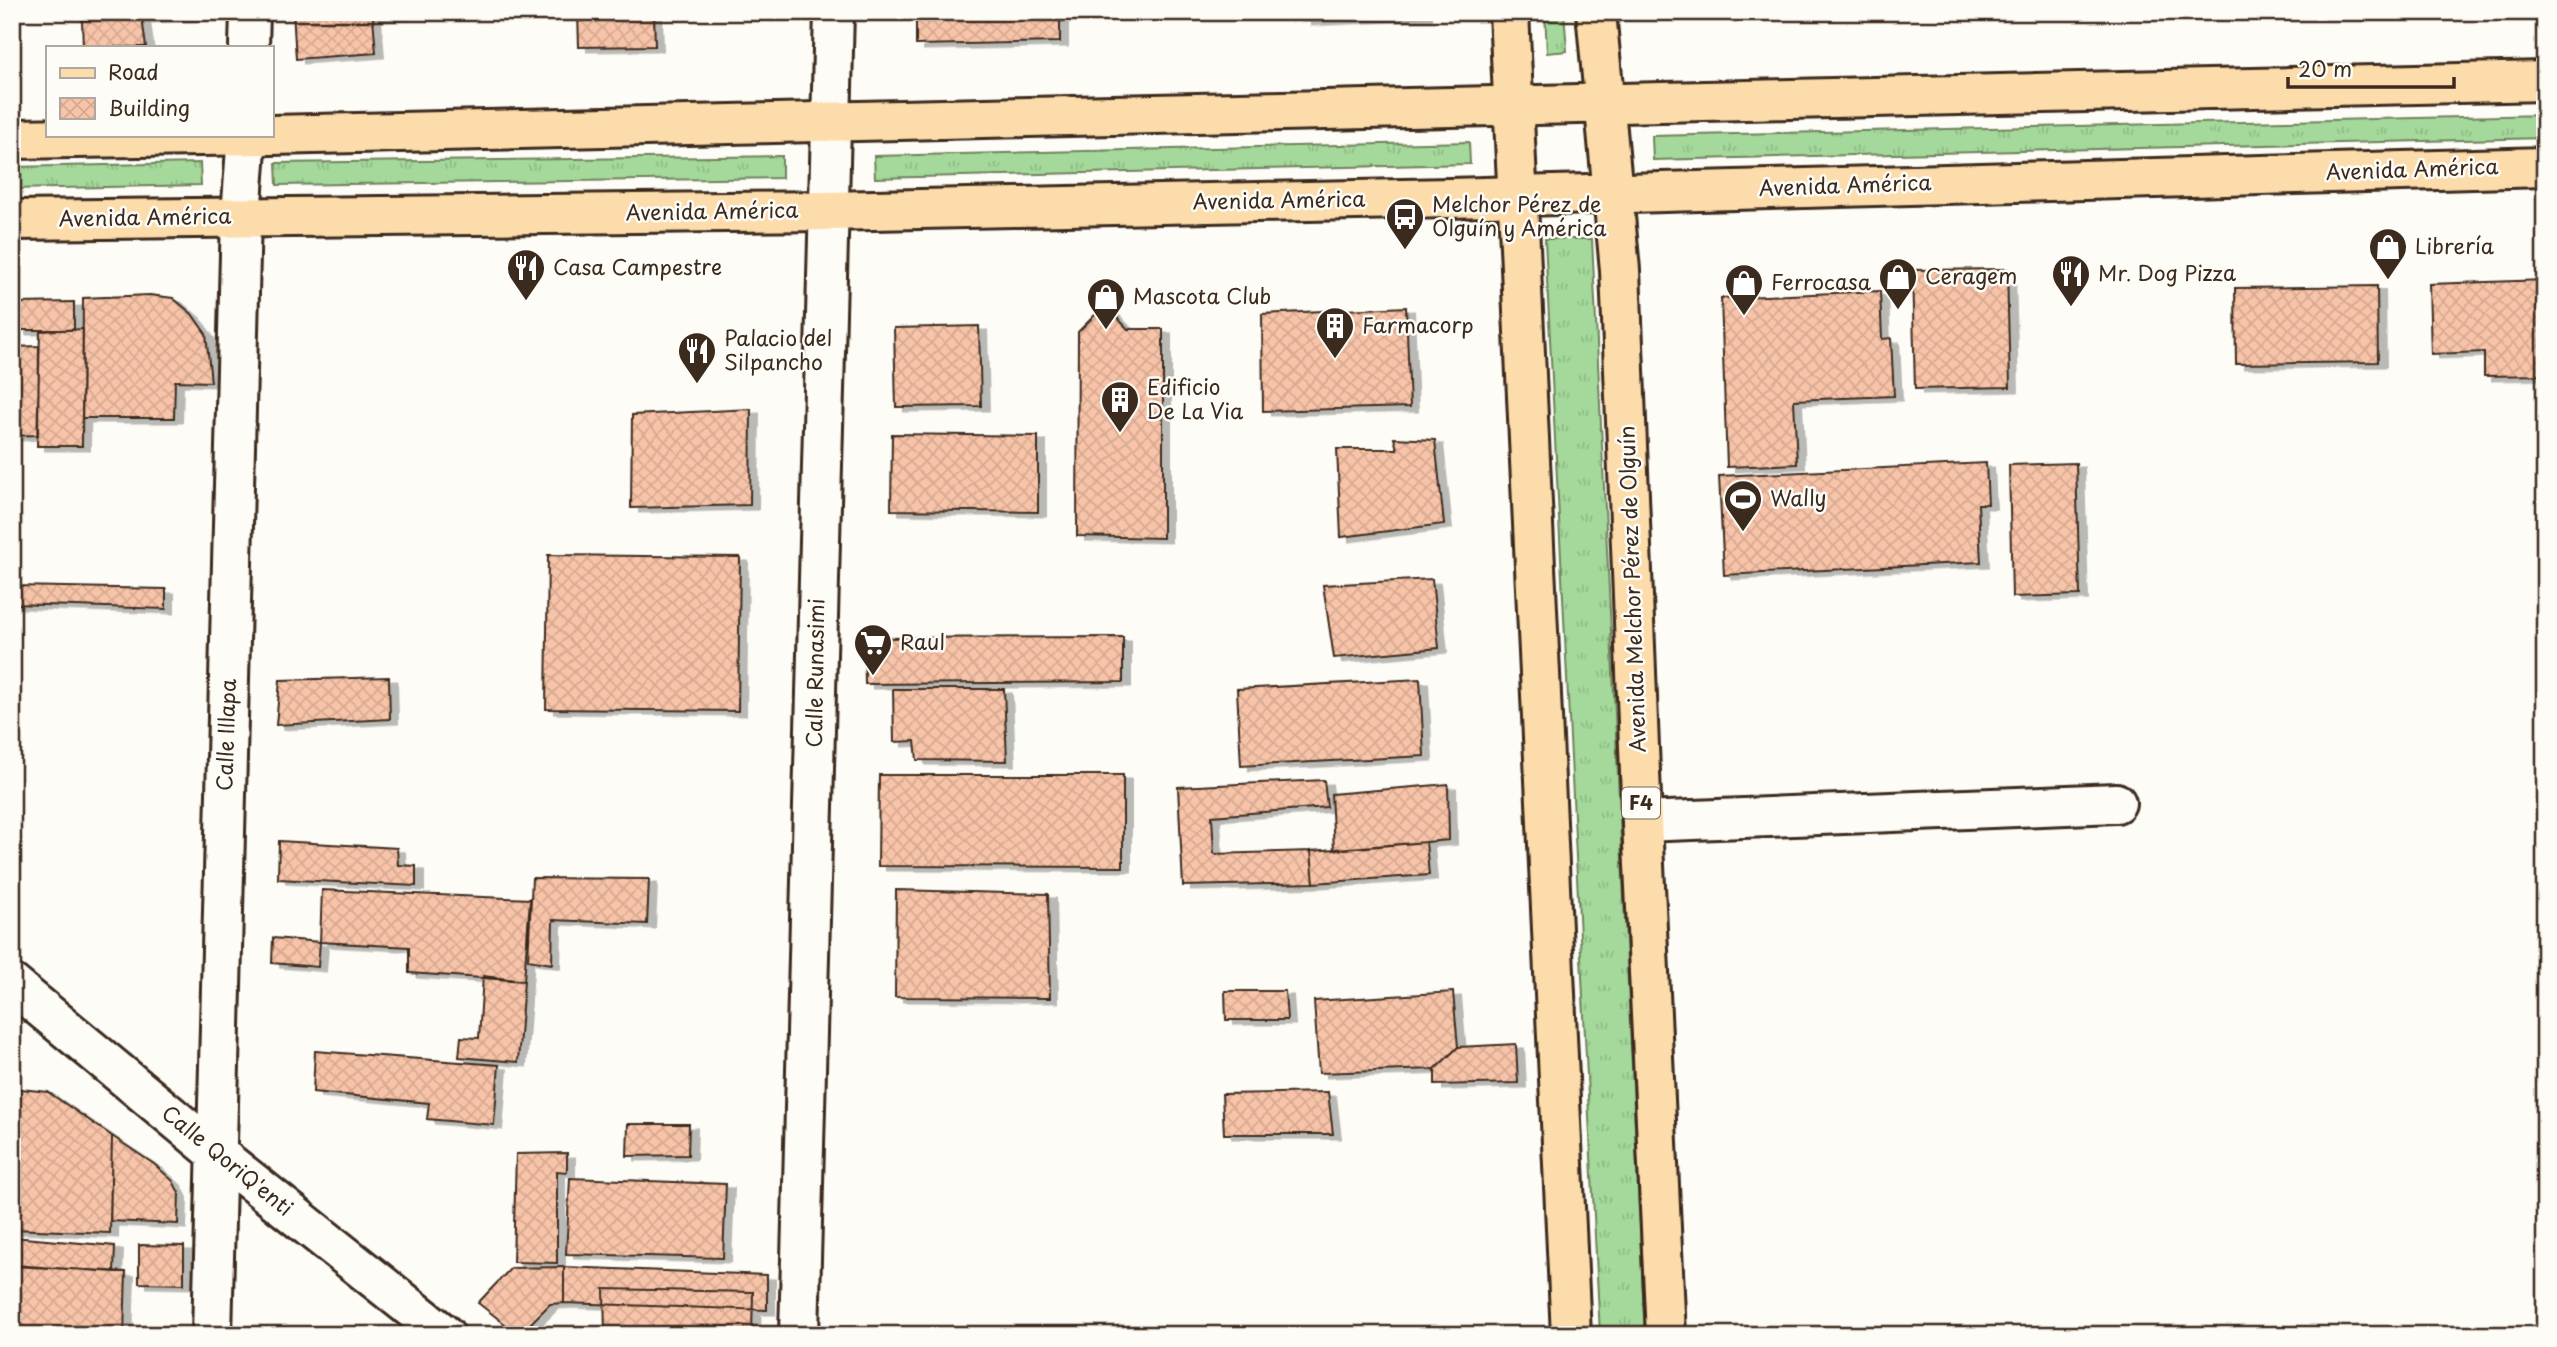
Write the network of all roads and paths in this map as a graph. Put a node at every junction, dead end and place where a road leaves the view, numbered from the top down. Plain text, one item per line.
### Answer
1 (250, 12) edge
2 (834, 12) edge
3 (1509, 12) edge
4 (1596, 12) edge
5 (249, 46) edge
6 (2545, 81) edge
7 (1604, 102) junction
8 (1513, 106) junction
9 (831, 121) junction
10 (273, 135) edge
11 (188, 136) edge
12 (247, 136) edge
13 (12, 139) edge
14 (2545, 167) edge
15 (1612, 193) junction
16 (1516, 196) junction
17 (827, 211) junction
18 (241, 216) junction
19 (12, 220) edge
20 (2116, 803) dead end
21 (1642, 822) junction
22 (12, 984) edge
23 (216, 1153) junction
24 (212, 1335) edge
25 (445, 1335) edge
26 (799, 1335) edge
27 (1571, 1335) edge
28 (1666, 1335) edge

1 - 5 street
2 - 9 street, Calle Runasimi
3 - 8 main road
4 - 7 main road, Avenida Melchor Pérez de Olguín / F4
6 - 7 main road
7 - 8 main road
7 - 15 main road, Avenida Melchor Pérez de Olguín / F4
8 - 9 main road
8 - 16 main road
9 - 10 main road
9 - 17 street, Calle Runasimi
11 - 13 main road
12 - 18 street, Calle Illapa
14 - 15 main road, Avenida América
15 - 16 main road, Avenida América
15 - 21 main road, Avenida Melchor Pérez de Olguín / F4
16 - 17 main road, Avenida América
16 - 27 main road
17 - 18 main road, Avenida América
17 - 26 street, Calle Runasimi
18 - 19 main road, Avenida América
18 - 23 street, Calle Illapa
20 - 21 street
21 - 28 main road, Avenida Melchor Pérez de Olguín / F4
22 - 23 street, Calle QoriQ'enti
23 - 24 street, Calle Illapa
23 - 25 street, Calle QoriQ'enti

